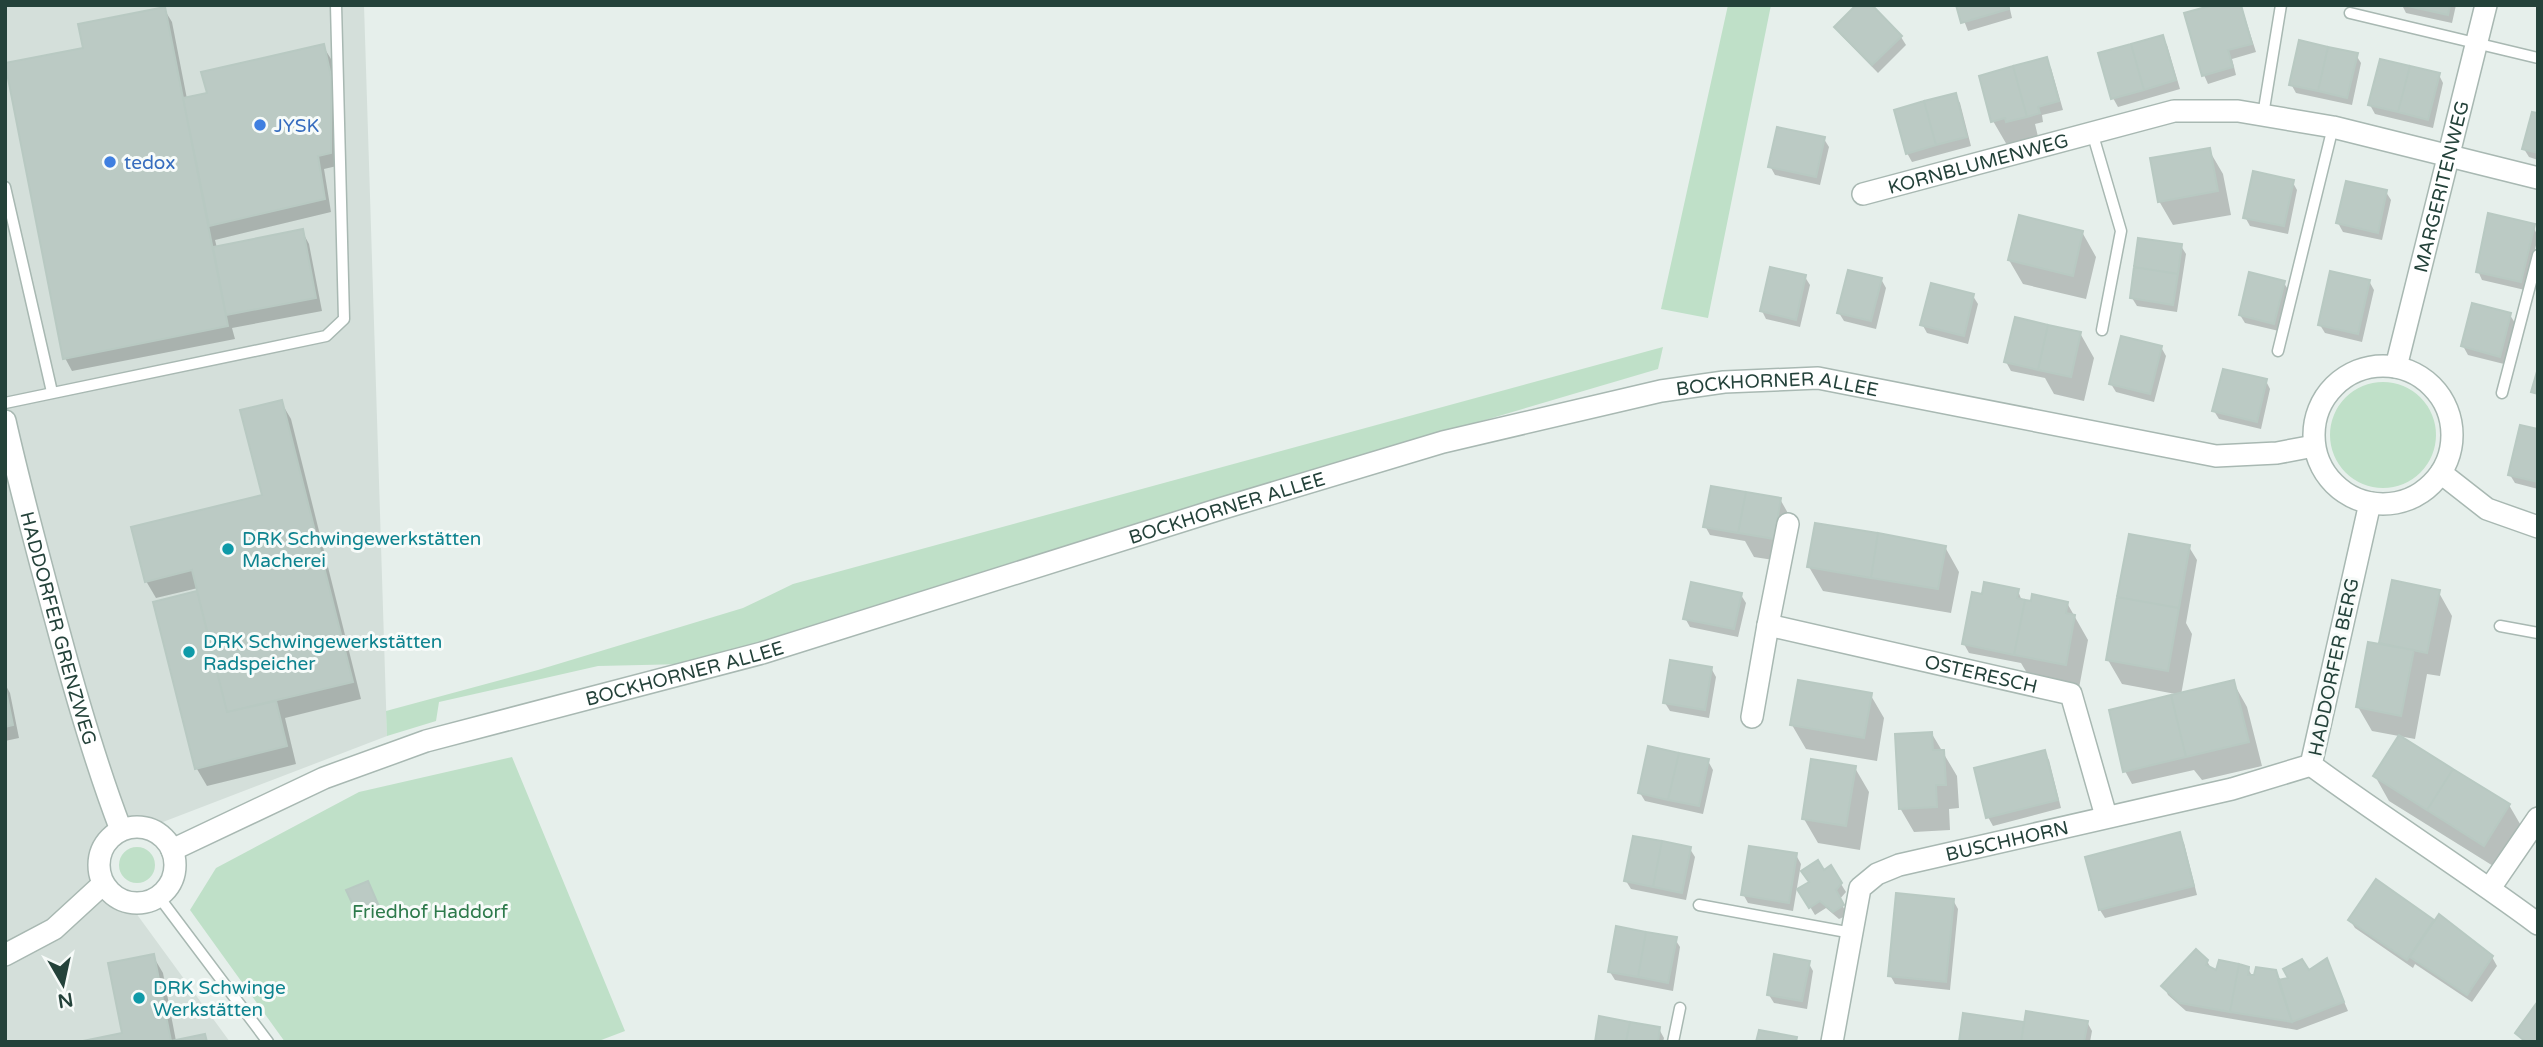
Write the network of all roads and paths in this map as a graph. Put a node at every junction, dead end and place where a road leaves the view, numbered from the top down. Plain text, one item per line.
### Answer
1 (336, 5) edge
2 (2281, 5) edge
3 (2486, 5) edge
4 (2350, 13) dead end
5 (2476, 43) junction
6 (2538, 58) edge
7 (2263, 115) junction
8 (2333, 127) junction
9 (2092, 132) junction
10 (2447, 155) junction
11 (2538, 178) edge
12 (5, 187) edge
13 (1863, 194) dead end
14 (2538, 255) edge
15 (2102, 330) dead end
16 (2278, 351) dead end
17 (2396, 367) junction
18 (52, 392) junction
19 (2501, 393) dead end
20 (5, 402) edge
21 (5, 421) edge
22 (2315, 446) junction
23 (2441, 473) junction
24 (2370, 503) junction
25 (1788, 524) dead end
26 (2538, 527) edge
27 (1768, 625) junction
28 (2500, 626) dead end
29 (2538, 633) edge
30 (1752, 717) dead end
31 (2311, 765) junction
32 (2106, 816) junction
33 (2538, 818) edge
34 (121, 830) junction
35 (173, 850) junction
36 (103, 884) junction
37 (2490, 888) junction
38 (159, 897) junction
39 (1699, 905) dead end
40 (2538, 924) edge
41 (1852, 933) junction
42 (5, 955) edge
43 (1680, 1008) dead end
44 (268, 1042) edge
45 (1673, 1042) edge
46 (1832, 1042) edge

1 - 18 lane
2 - 7 lane
3 - 5 street, MARGERITENWEG
4 - 5 lane
5 - 6 lane
5 - 10 street, MARGERITENWEG
7 - 8 street, KORNBLUMENWEG
7 - 9 street, KORNBLUMENWEG
8 - 10 street, KORNBLUMENWEG
8 - 16 lane
9 - 13 street, KORNBLUMENWEG
9 - 15 lane, KORNBLUMENWEG
10 - 11 street, KORNBLUMENWEG
10 - 17 street, MARGERITENWEG
12 - 18 lane
14 - 19 lane
17 - 22 street
17 - 23 street
18 - 20 lane
21 - 34 street, HADDORFER GRENZWEG
22 - 24 street
22 - 35 street, BOCKHORNER ALLEE
23 - 24 street
23 - 26 street
24 - 31 street, HADDORFER BERG
25 - 27 street
27 - 30 street
27 - 32 street, OSTERESCH
28 - 29 lane
31 - 32 street, BUSCHHORN
31 - 37 street, HADDORFER BERG
32 - 41 street, BUSCHHORN
33 - 37 street
34 - 35 street
34 - 36 street
35 - 38 street
36 - 38 street
36 - 42 street
37 - 40 street, HADDORFER BERG
38 - 44 lane
39 - 41 lane
41 - 46 street, BUSCHHORN
43 - 45 lane

